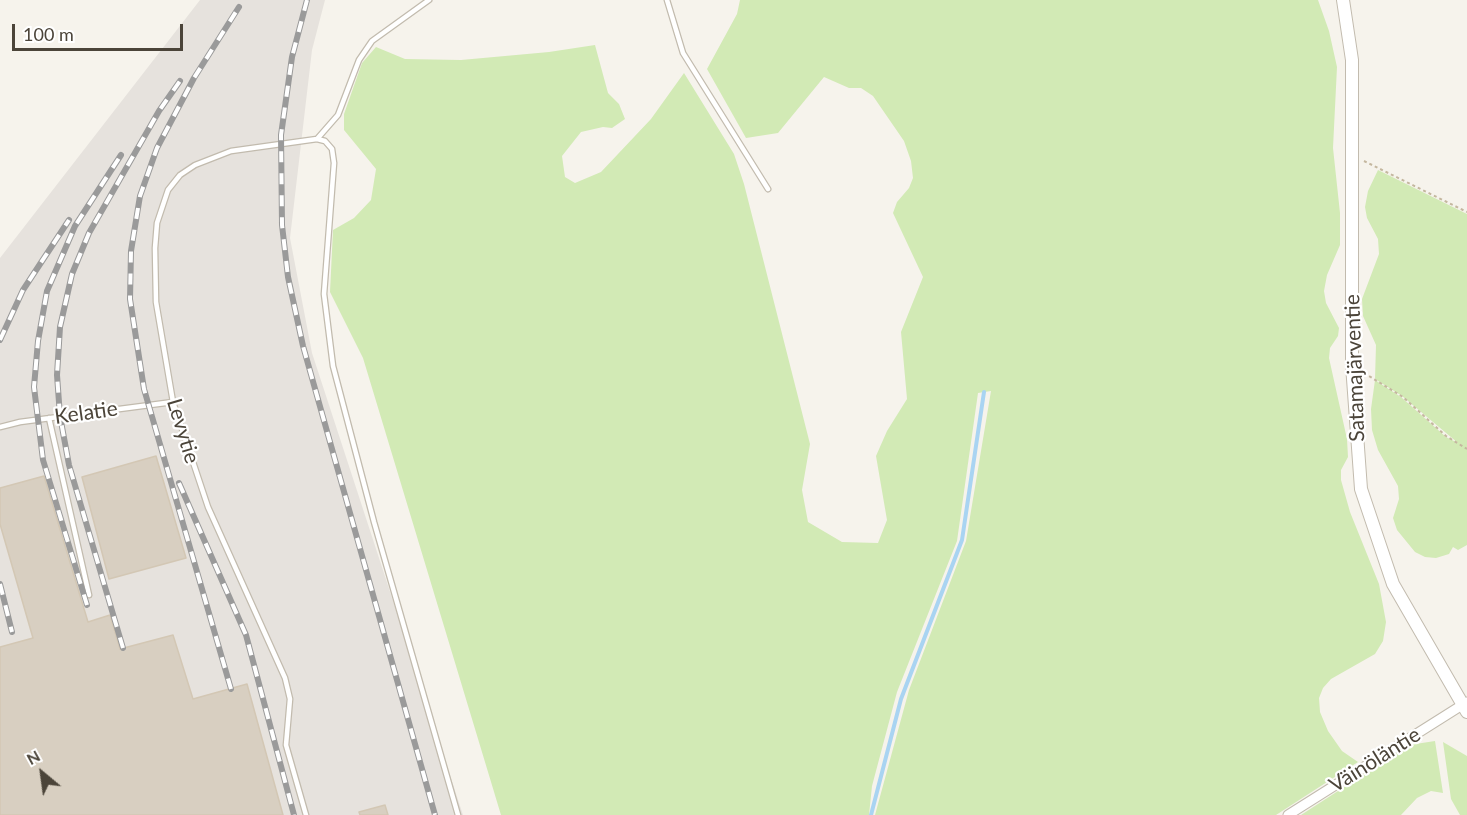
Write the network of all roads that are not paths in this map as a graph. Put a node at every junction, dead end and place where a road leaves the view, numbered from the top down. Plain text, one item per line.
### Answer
1 (429, 0) edge
2 (667, 0) edge
3 (1343, 0) edge
4 (316, 139) junction
5 (768, 189) dead end
6 (173, 402) junction
7 (49, 418) junction
8 (0, 428) edge
9 (88, 595) dead end
10 (1465, 707) edge
11 (306, 815) edge
12 (458, 815) edge
13 (1288, 815) edge

1 - 4 lane
2 - 5 lane
3 - 10 street, Satamajärventie
4 - 6 lane, Levytie
4 - 12 lane
6 - 7 lane, Kelatie
6 - 11 lane, Levytie
7 - 8 lane, Kelatie
7 - 9 lane
10 - 13 street, Väinöläntie

